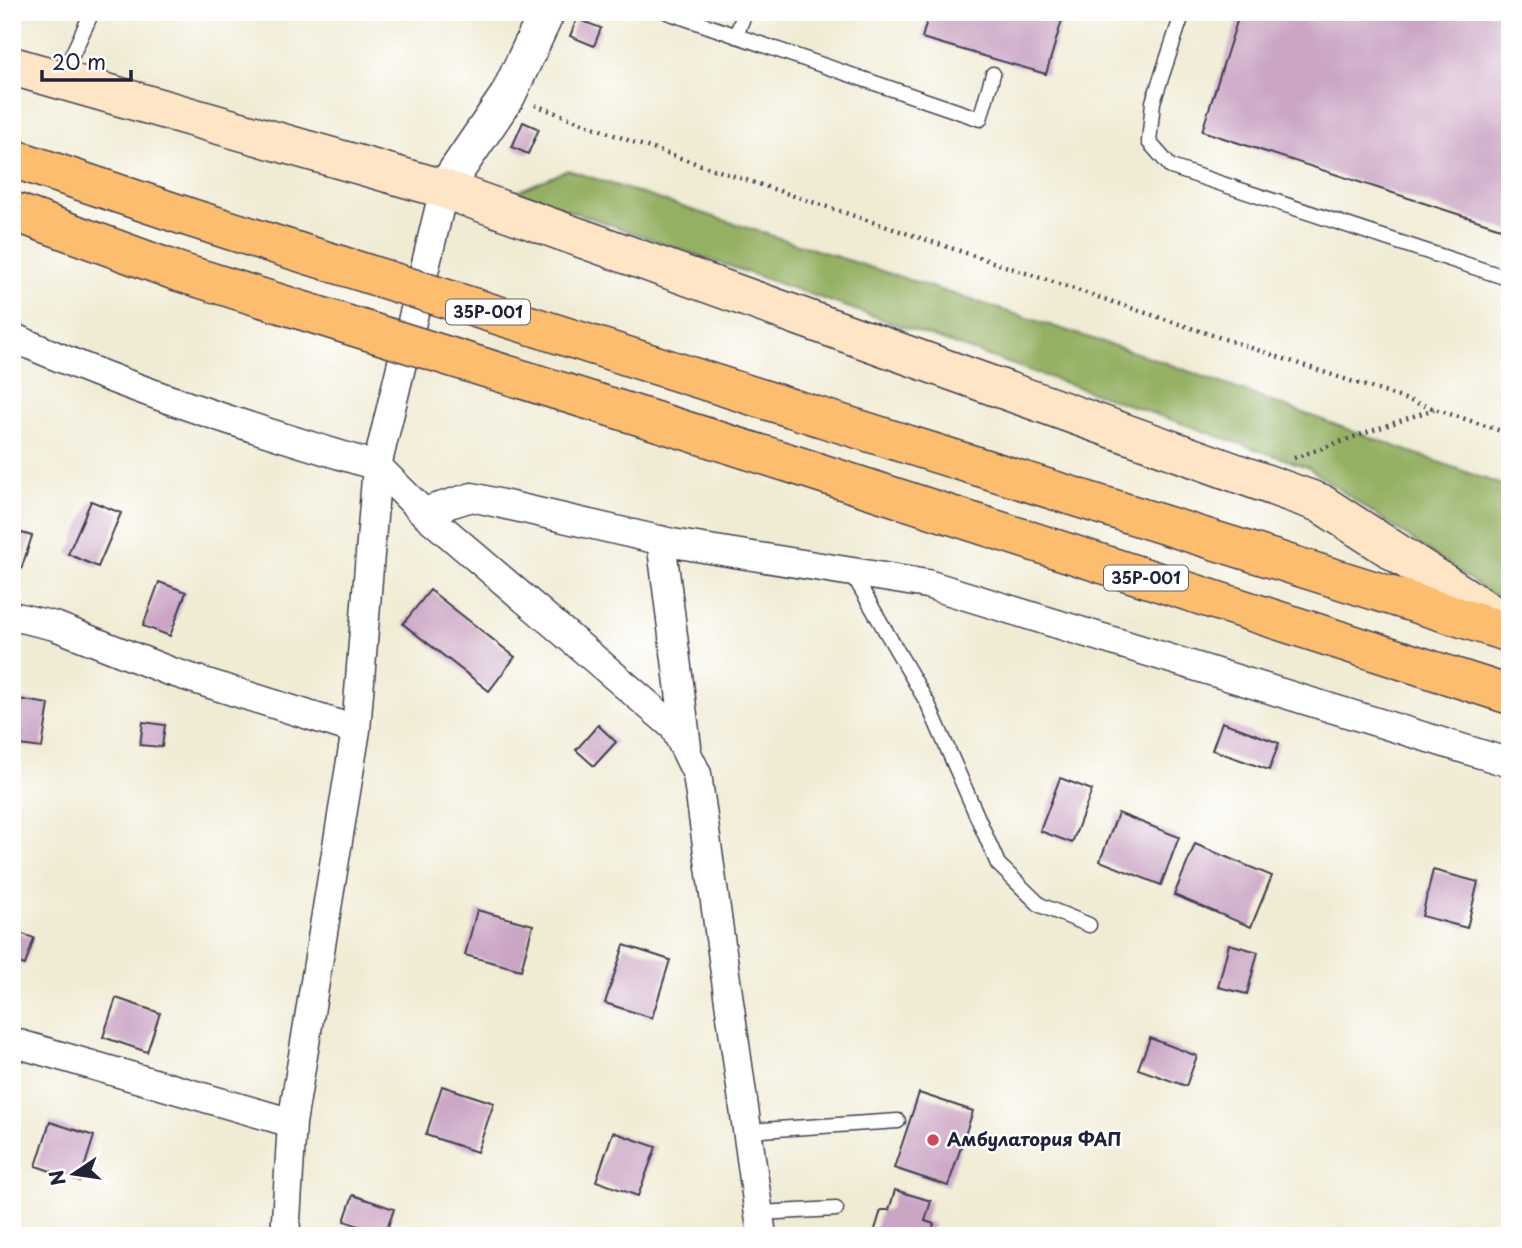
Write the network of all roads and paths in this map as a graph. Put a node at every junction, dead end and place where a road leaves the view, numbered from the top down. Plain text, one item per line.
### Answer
1 (92, 12) edge
2 (547, 12) edge
3 (667, 12) edge
4 (746, 12) edge
5 (1183, 12) edge
6 (736, 36) junction
7 (12, 66) edge
8 (993, 74) dead end
9 (61, 80) junction
10 (508, 95) junction
11 (12, 158) edge
12 (444, 189) junction
13 (12, 211) edge
14 (1510, 279) edge
15 (12, 337) edge
16 (1434, 409) junction
17 (1510, 434) edge
18 (377, 466) junction
19 (1244, 476) junction
20 (423, 512) junction
21 (661, 540) junction
22 (851, 572) junction
23 (12, 616) edge
24 (1510, 626) edge
25 (1510, 633) edge
26 (1510, 695) edge
27 (356, 730) junction
28 (687, 749) junction
29 (1510, 763) edge
30 (1089, 925) dead end
31 (13, 1047) edge
32 (898, 1121) dead end
33 (292, 1123) junction
34 (748, 1131) junction
35 (836, 1209) dead end
36 (761, 1224) edge
37 (285, 1236) edge

1 - 9 lane
2 - 10 street
3 - 6 lane
4 - 6 lane
5 - 14 lane
6 - 8 lane
7 - 9 main road
9 - 12 main road
10 - 12 street
10 - 16 path
11 - 25 main road, 35Р-001, bridge
12 - 18 street
12 - 19 main road
13 - 26 main road, 35Р-001, bridge
15 - 18 street
16 - 17 path
16 - 19 path
18 - 20 street
18 - 27 street
19 - 24 main road
20 - 21 street
20 - 28 street
21 - 22 street
21 - 28 street
22 - 29 street
22 - 30 lane
23 - 27 street
27 - 33 street
28 - 34 street
31 - 33 street
32 - 34 lane
33 - 37 street
34 - 36 street
35 - 36 lane

